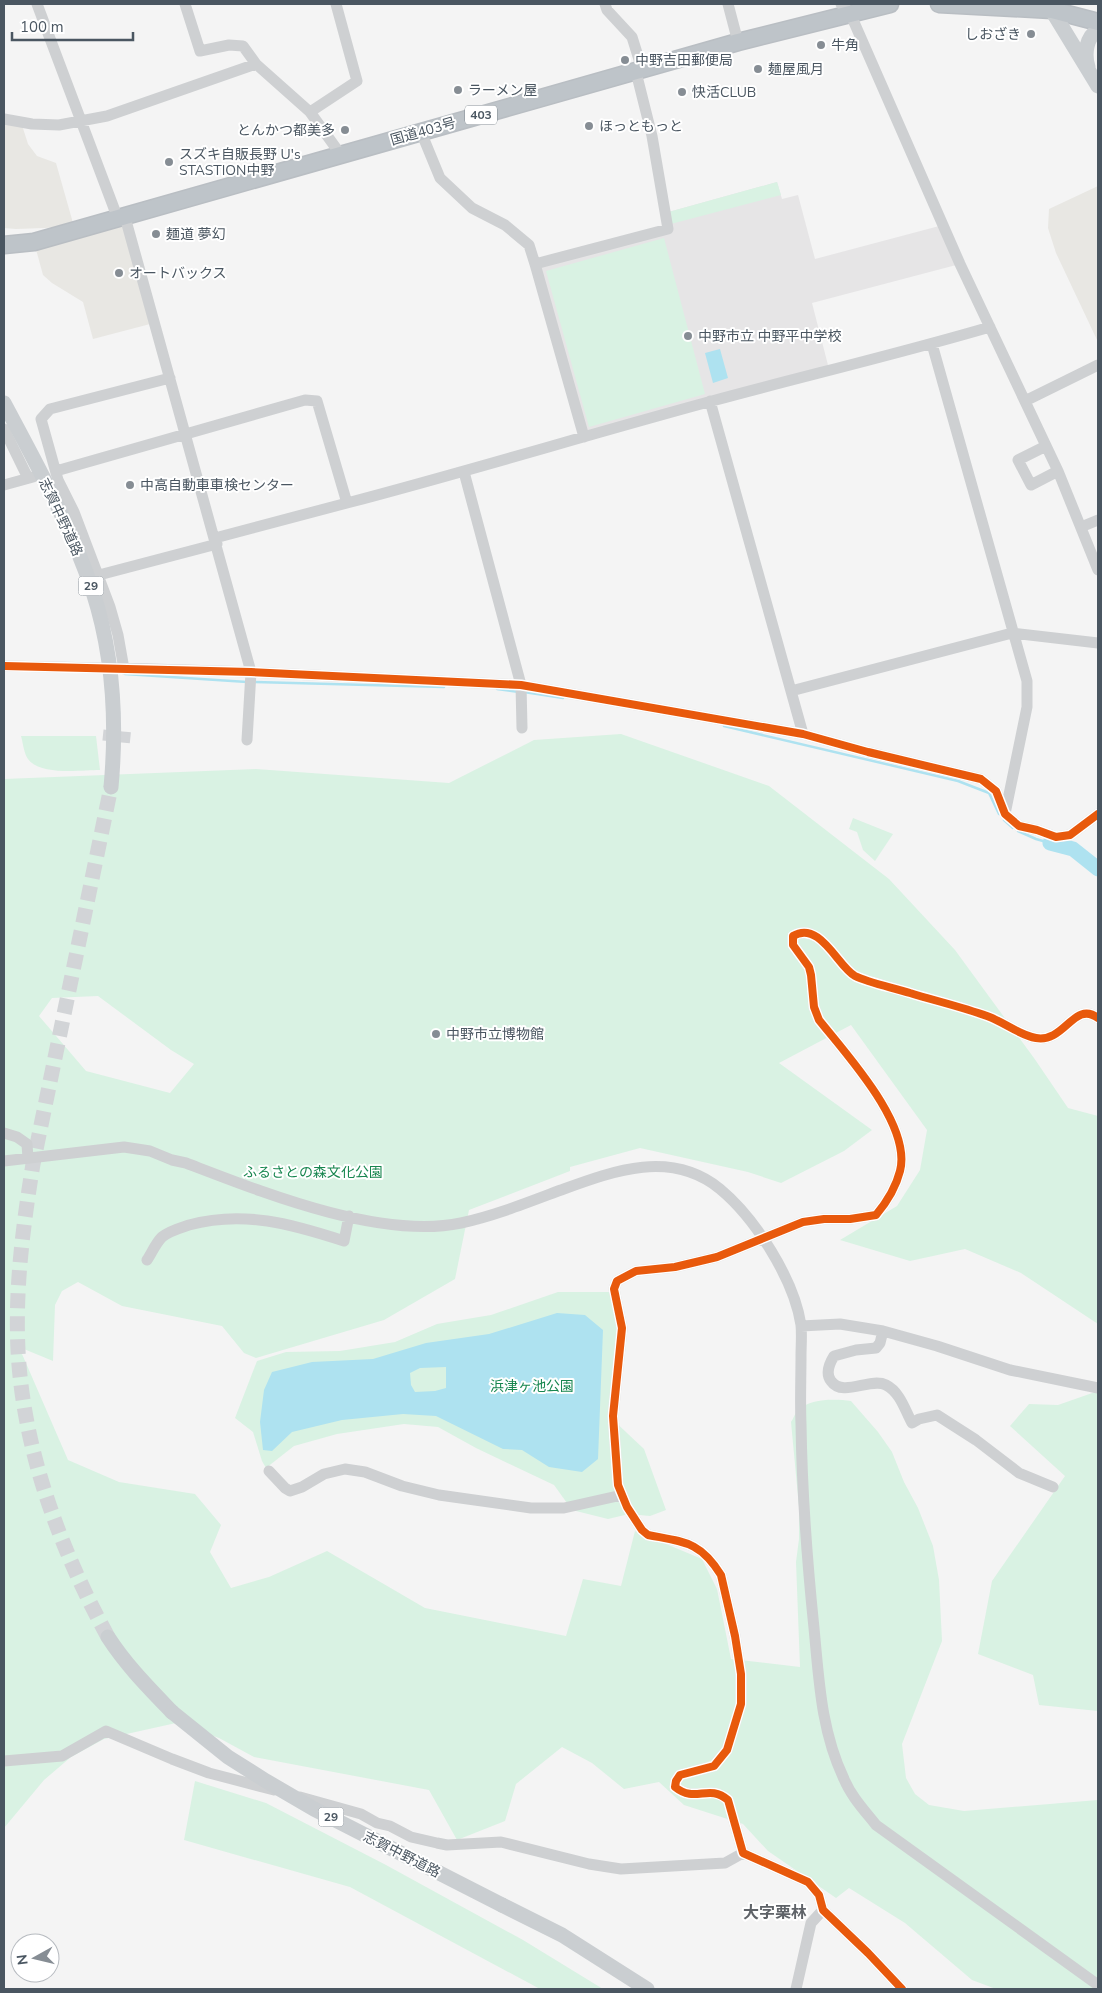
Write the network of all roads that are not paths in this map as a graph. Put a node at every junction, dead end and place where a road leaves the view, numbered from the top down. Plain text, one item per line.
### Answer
1 (37, 4) edge
2 (185, 4) edge
3 (336, 4) edge
4 (605, 4) edge
5 (728, 4) edge
6 (890, 4) edge
7 (939, 4) edge
8 (1050, 7) edge
9 (846, 8) edge
10 (1098, 22) edge
11 (1098, 30) edge
12 (738, 42) junction
13 (256, 64) junction
14 (1090, 70) junction
15 (639, 71) junction
16 (1098, 86) edge
17 (310, 112) junction
18 (4, 119) edge
19 (81, 120) junction
20 (421, 132) junction
21 (341, 155) junction
22 (122, 218) junction
23 (72, 230) junction
24 (4, 235) edge
25 (4, 245) edge
26 (535, 264) junction
27 (990, 327) junction
28 (932, 344) junction
29 (1098, 366) edge
30 (170, 378) junction
31 (710, 401) junction
32 (1025, 401) junction
33 (4, 403) edge
34 (4, 429) edge
35 (184, 435) junction
36 (584, 437) junction
37 (1046, 446) junction
38 (56, 471) junction
39 (1058, 471) junction
40 (464, 472) junction
41 (4, 485) edge
42 (347, 503) junction
43 (1098, 520) edge
44 (1081, 526) junction
45 (216, 541) junction
46 (1098, 570) edge
47 (99, 575) junction
48 (1012, 633) junction
49 (1098, 643) edge
50 (4, 666) edge
51 (100, 668) dead end
52 (251, 672) junction
53 (521, 690) junction
54 (791, 691) junction
55 (522, 728) dead end
56 (803, 734) junction
57 (247, 740) dead end
58 (111, 787) tunnel mouth
59 (1005, 814) junction
60 (1098, 814) edge
61 (1098, 1018) edge
62 (4, 1133) edge
63 (28, 1158) junction
64 (4, 1161) edge
65 (349, 1216) junction
66 (763, 1238) junction
67 (147, 1260) dead end
68 (801, 1326) junction
69 (884, 1331) junction
70 (1098, 1388) edge
71 (269, 1470) dead end
72 (1054, 1487) dead end
73 (622, 1495) junction
74 (108, 1638) tunnel mouth
75 (4, 1761) edge
76 (743, 1852) junction
77 (823, 1910) junction
78 (1098, 1985) edge
79 (647, 1989) edge
80 (796, 1989) edge
81 (902, 1989) edge

1 - 19 street
2 - 13 street
3 - 17 street
4 - 15 street
5 - 12 street
6 - 9 highway, 国道403号 / 403
7 - 8 highway
8 - 10 highway
8 - 14 main road
9 - 12 highway, 国道403号 / 403
9 - 27 street
11 - 14 main road
12 - 15 highway, 国道403号 / 403
13 - 17 street
13 - 19 street
14 - 16 main road
15 - 20 highway, 国道403号 / 403
15 - 26 street
17 - 21 street
18 - 19 street
19 - 22 street
20 - 21 highway, 国道403号 / 403
20 - 26 street
21 - 22 highway, 国道403号 / 403
22 - 23 highway, 国道403号 / 403
22 - 30 street
23 - 24 highway, 国道403号 / 403
23 - 25 highway, 国道403号 / 403
26 - 36 street
27 - 28 street
27 - 32 street
28 - 31 street
28 - 48 street
29 - 32 street
30 - 35 street
30 - 38 street
31 - 36 street
31 - 54 street
32 - 37 street
33 - 58 main road, 志賀中野道路 / 29
34 - 41 street
35 - 38 street
35 - 42 street
35 - 45 street
36 - 40 street
37 - 39 street
37 - 39 street
38 - 47 street
39 - 44 street
40 - 42 street
40 - 53 street
42 - 45 street
43 - 44 street
44 - 46 street
45 - 47 street
45 - 52 street
47 - 52 street
48 - 49 street
48 - 54 street
48 - 59 street
50 - 51 street
52 - 53 street
52 - 57 street
53 - 55 street
53 - 56 street
54 - 56 street
56 - 59 street
59 - 60 street
61 - 66 street
62 - 63 street
63 - 64 street
63 - 65 street
65 - 66 street
65 - 67 street
66 - 68 street
66 - 73 street
68 - 69 street
68 - 78 street
69 - 70 street
69 - 72 street
71 - 73 street
73 - 76 street
74 - 79 main road, 志賀中野道路 / 29, bridge
75 - 76 street
76 - 77 street
77 - 80 street
77 - 81 street

